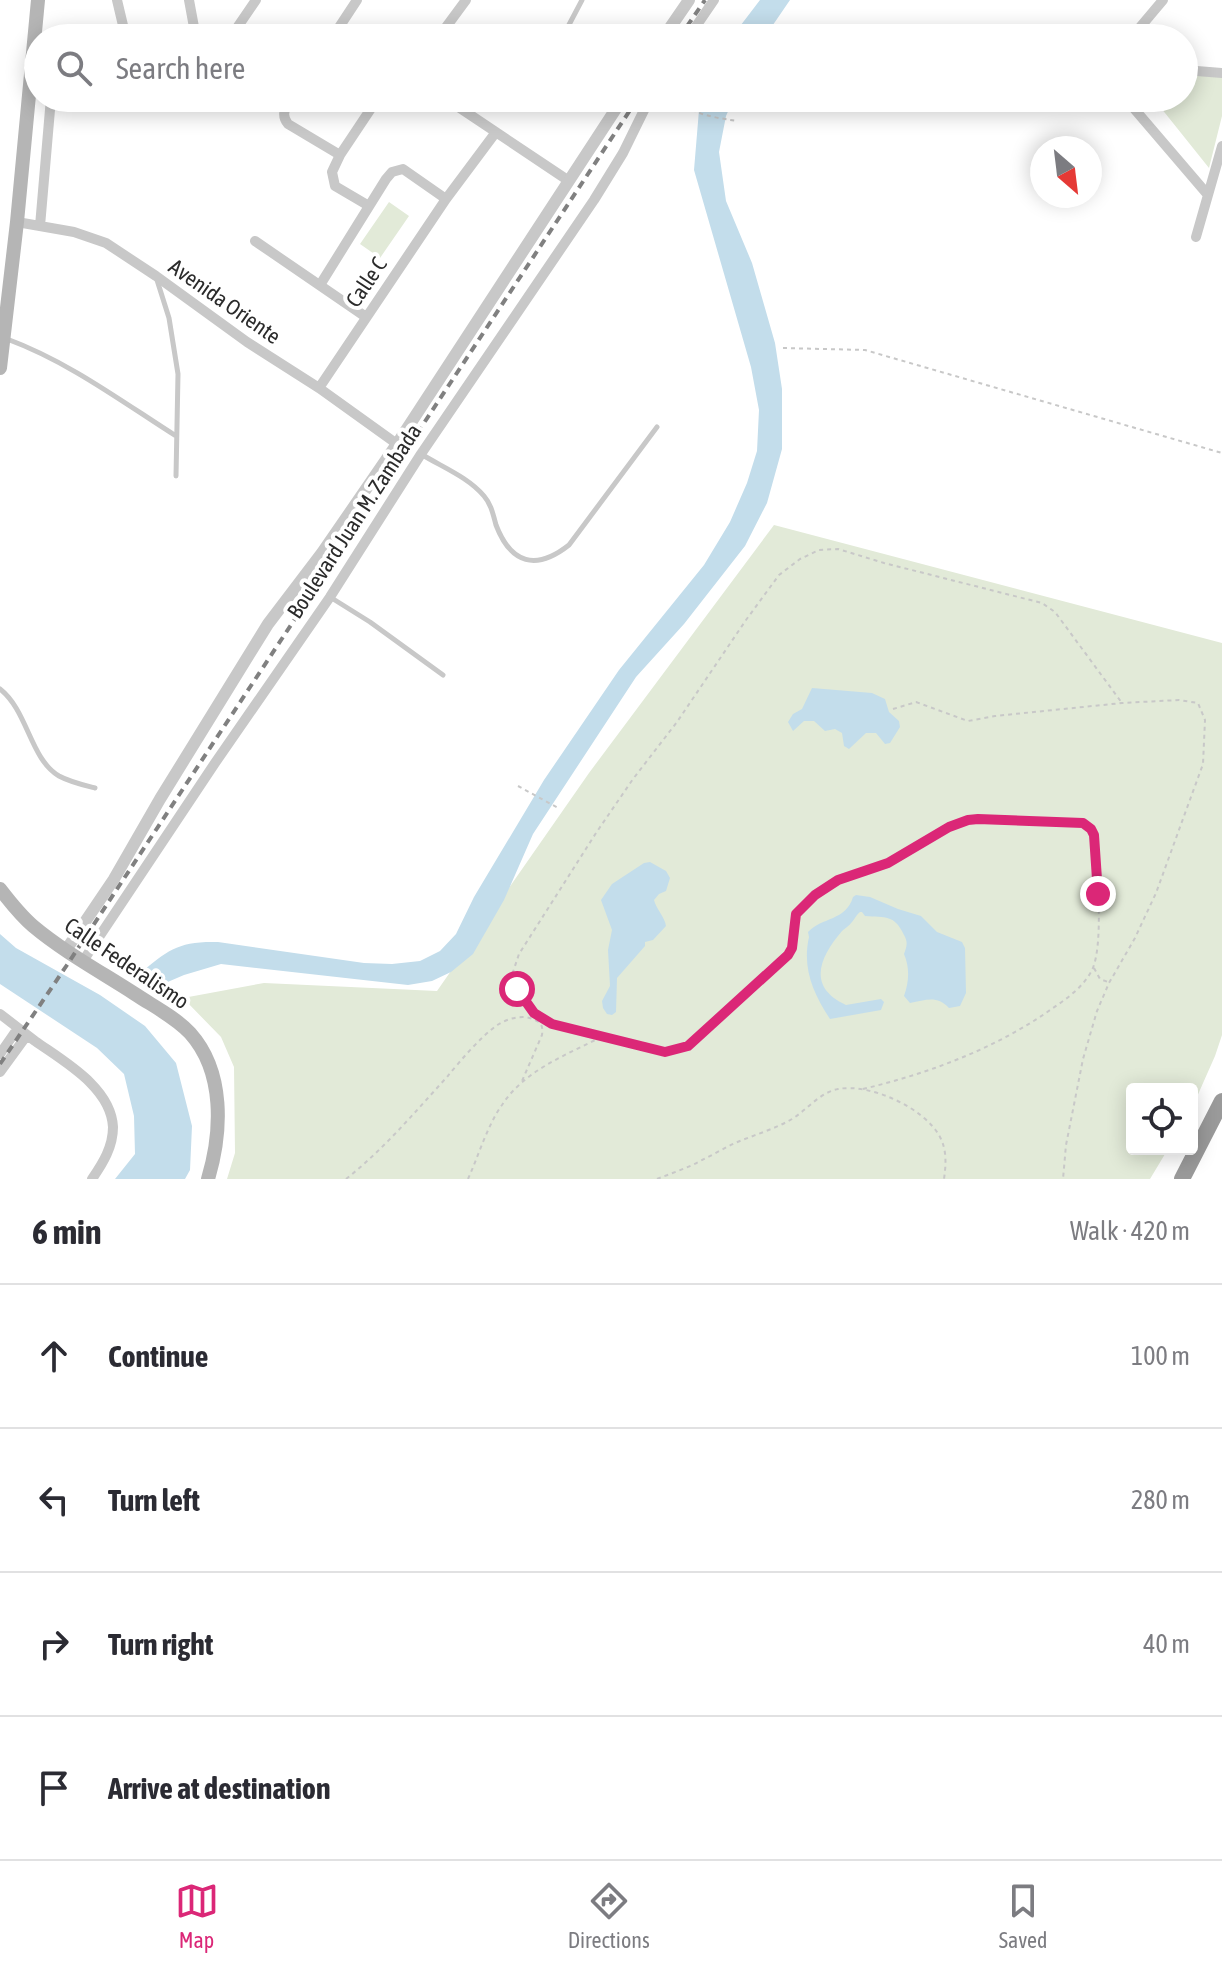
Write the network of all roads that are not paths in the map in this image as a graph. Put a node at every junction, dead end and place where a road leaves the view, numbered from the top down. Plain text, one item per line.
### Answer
1 (38, 0) edge
2 (117, 0) edge
3 (189, 0) edge
4 (256, 0) edge
5 (357, 0) edge
6 (466, 0) edge
7 (582, 0) edge
8 (689, 0) edge
9 (714, 0) edge
10 (1163, 0) edge
11 (37, 24) edge
12 (123, 24) edge
13 (193, 24) edge
14 (240, 24) edge
15 (341, 24) edge
16 (448, 24) edge
17 (569, 24) edge
18 (673, 24) edge
19 (698, 24) edge
20 (1143, 24) edge
21 (1198, 71) edge
22 (1222, 73) edge
23 (32, 112) edge
24 (49, 112) edge
25 (284, 112) edge
26 (369, 112) edge
27 (466, 112) edge
28 (614, 112) edge
29 (643, 112) edge
30 (1137, 112) edge
31 (469, 114) joint
32 (496, 132) junction
33 (1222, 146) edge
34 (340, 155) junction
35 (569, 181) junction
36 (1208, 195) junction
37 (446, 199) junction
38 (369, 206) junction
39 (17, 222) junction
40 (40, 226) junction
41 (1196, 237) dead end
42 (255, 241) dead end
43 (156, 276) junction
44 (320, 285) junction
45 (366, 317) junction
46 (5, 338) junction
47 (0, 368) edge
48 (319, 388) junction
49 (657, 427) dead end
50 (176, 436) junction
51 (397, 444) junction
52 (421, 454) junction
53 (176, 476) dead end
54 (330, 597) junction
55 (443, 675) dead end
56 (0, 689) edge
57 (95, 788) dead end
58 (0, 889) edge
59 (66, 950) junction
60 (83, 961) junction
61 (0, 1014) edge
62 (22, 1031) junction
63 (0, 1054) edge
64 (0, 1072) edge
65 (1222, 1101) edge
66 (92, 1179) edge
67 (208, 1179) edge
68 (1182, 1179) edge

1 - 11 main road
2 - 12 street
3 - 13 street
4 - 14 street
5 - 15 street
6 - 16 street
7 - 17 lane
8 - 18 street
9 - 19 street
10 - 20 street
21 - 22 street
23 - 39 main road
24 - 40 street
25 - 34 street
26 - 34 street
27 - 31 street
28 - 35 street, Boulevard Juan M. Zambada
29 - 52 street, Boulevard Juan M. Zambada
30 - 36 street
31 - 32 street
32 - 35 street
32 - 37 street, Calle C
33 - 36 street
34 - 38 street
35 - 51 street, Boulevard Juan M. Zambada
36 - 41 street
37 - 38 street
37 - 45 street, Calle C
38 - 44 street
39 - 40 street, Avenida Oriente
39 - 46 main road
40 - 43 street, Avenida Oriente
42 - 44 street
43 - 48 street, Avenida Oriente
43 - 50 lane
44 - 45 street
45 - 48 street, Calle C
46 - 47 main road
46 - 50 lane
48 - 51 street, Avenida Oriente
49 - 52 lane
50 - 53 lane
51 - 59 street, Boulevard Juan M. Zambada
52 - 54 street, Boulevard Juan M. Zambada
54 - 55 lane
54 - 60 street, Boulevard Juan M. Zambada
56 - 57 lane
58 - 59 main road, Calle Federalismo
59 - 60 main road, Calle Federalismo
60 - 67 main road, Calle Federalismo
61 - 62 street
62 - 63 street
62 - 64 street
62 - 66 street
65 - 68 highway

